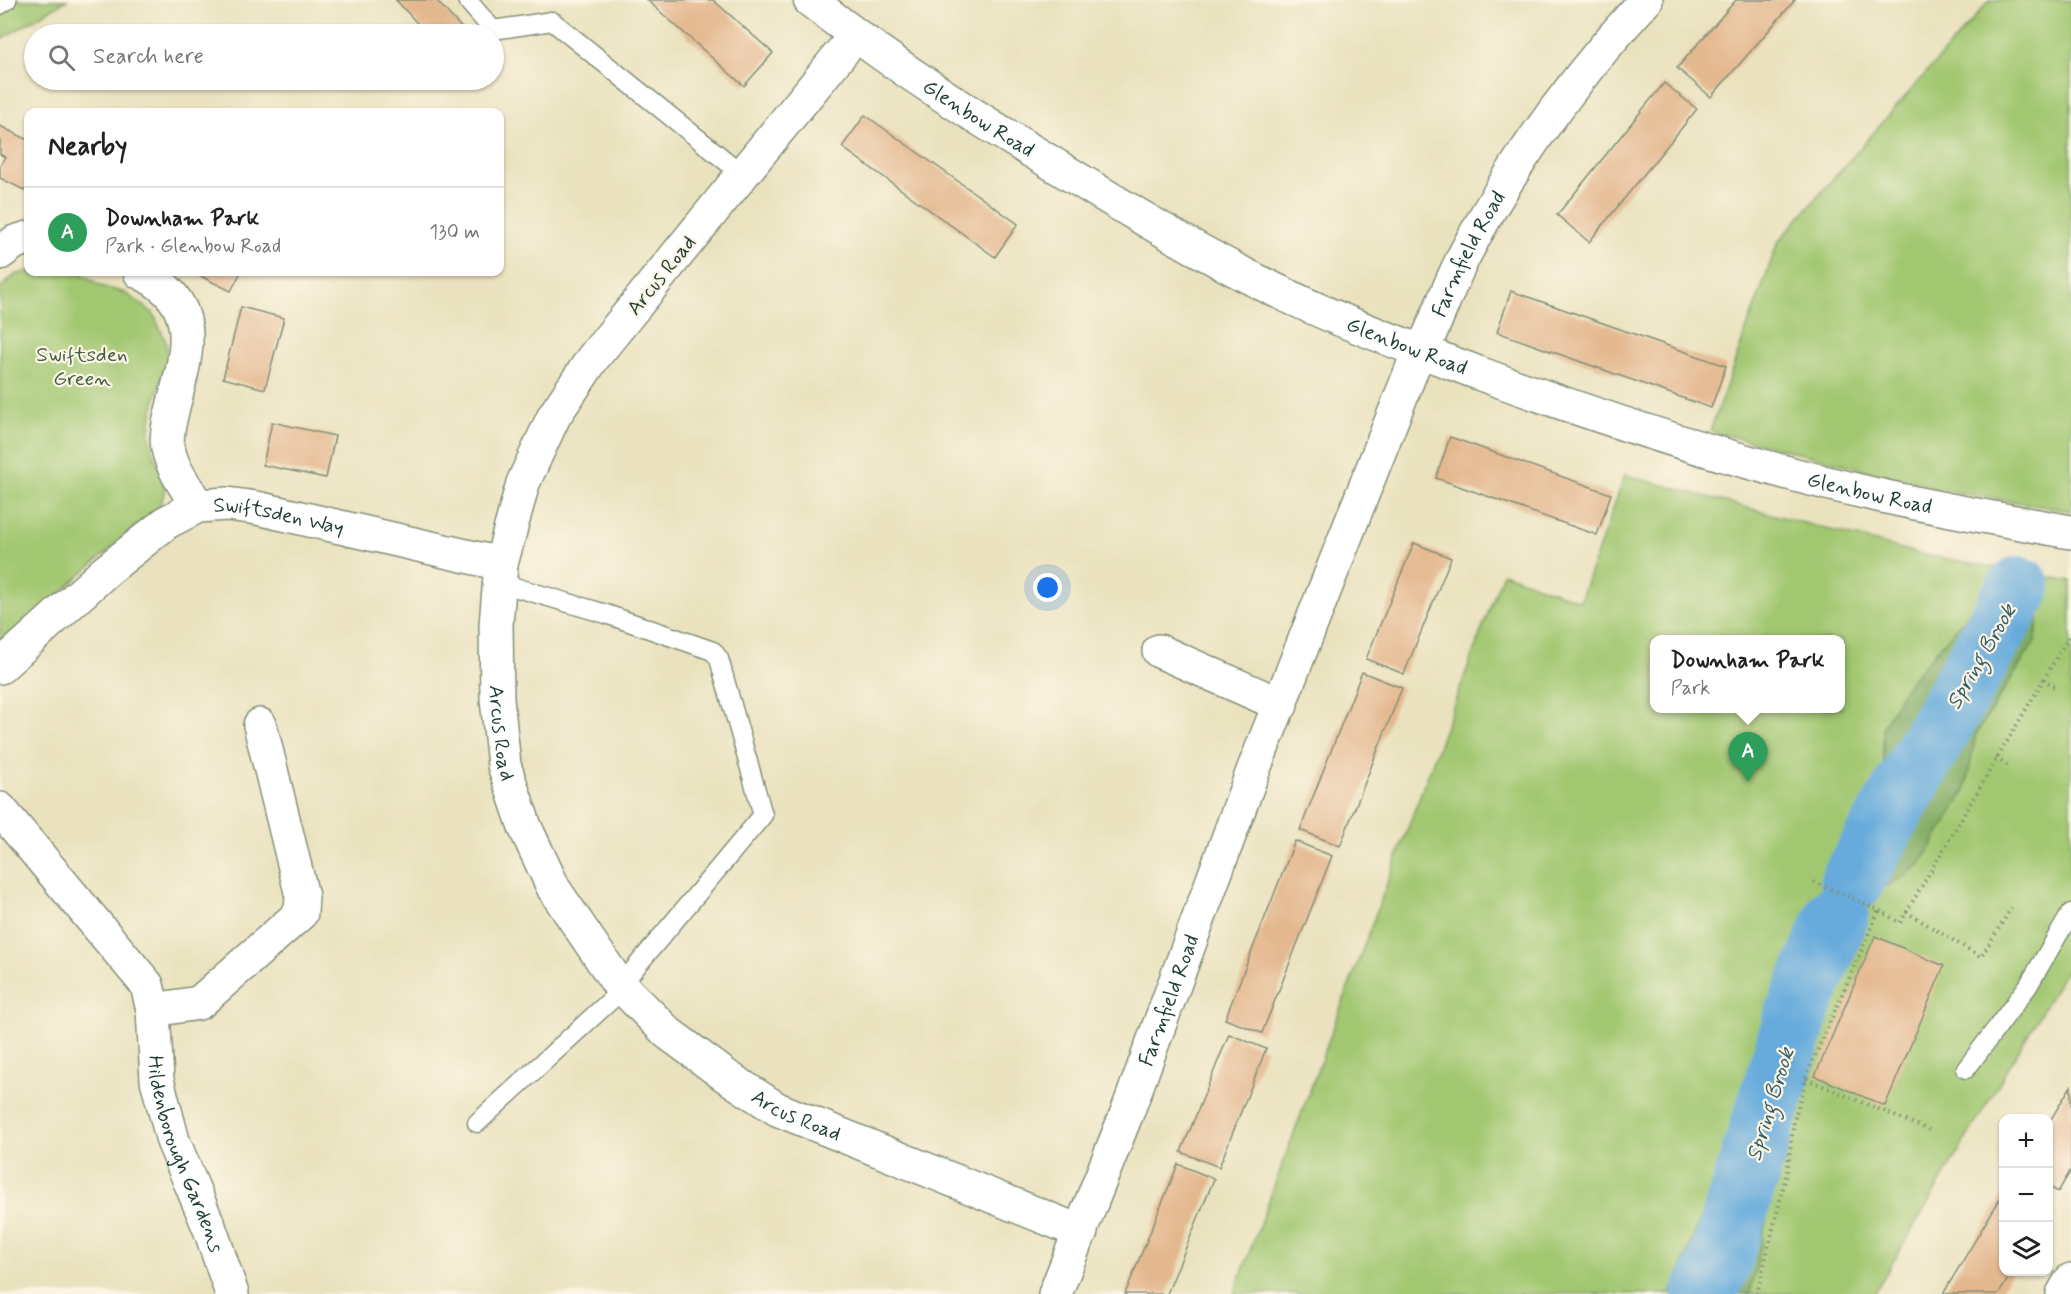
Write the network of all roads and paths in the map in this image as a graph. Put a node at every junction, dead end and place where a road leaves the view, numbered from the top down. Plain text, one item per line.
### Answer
1 (7, 0) edge
2 (466, 0) edge
3 (810, 0) edge
4 (1646, 0) edge
5 (0, 4) edge
6 (488, 24) edge
7 (504, 28) edge
8 (855, 36) junction
9 (742, 174) junction
10 (24, 239) edge
11 (0, 253) edge
12 (146, 276) edge
13 (1419, 351) junction
14 (198, 506) junction
15 (2071, 532) edge
16 (501, 574) junction
17 (2071, 633) edge
18 (1159, 651) dead end
19 (0, 667) edge
20 (2043, 680) junction
21 (2058, 689) dead end
22 (1281, 705) junction
23 (260, 725) dead end
24 (1996, 758) junction
25 (2010, 767) dead end
26 (2, 816) edge
27 (1814, 882) dead end
28 (2012, 907) dead end
29 (1879, 910) junction
30 (1906, 912) junction
31 (2071, 913) edge
32 (622, 987) junction
33 (153, 1010) junction
34 (1966, 1069) dead end
35 (1806, 1079) junction
36 (477, 1123) dead end
37 (1929, 1130) dead end
38 (1081, 1232) junction
39 (2071, 1280) edge
40 (232, 1294) edge
41 (1055, 1294) edge
42 (1757, 1294) edge
43 (2063, 1294) edge

1 - 5 lane
2 - 6 lane
3 - 8 street, Glenbow Road
4 - 13 street, Farmfield Road
7 - 9 lane
8 - 9 street, Arcus Road
8 - 13 street, Glenbow Road
9 - 16 street, Arcus Road
10 - 11 street
12 - 14 street
13 - 15 street, Glenbow Road
13 - 22 street, Farmfield Road
14 - 16 street, Swiftsden Way
14 - 19 street, Swiftsden Way
16 - 32 street, Arcus Road
16 - 32 lane
17 - 20 path
18 - 22 street
20 - 21 path
20 - 24 path
22 - 38 street, Farmfield Road
23 - 33 street
24 - 25 path
24 - 30 path
26 - 33 street, Hildenborough Gardens
27 - 29 path
28 - 30 path
29 - 30 path
29 - 35 path
31 - 34 lane
32 - 36 lane
32 - 38 street, Arcus Road
33 - 40 street, Hildenborough Gardens
35 - 37 path
35 - 42 path
38 - 41 street, Farmfield Road
39 - 43 street

